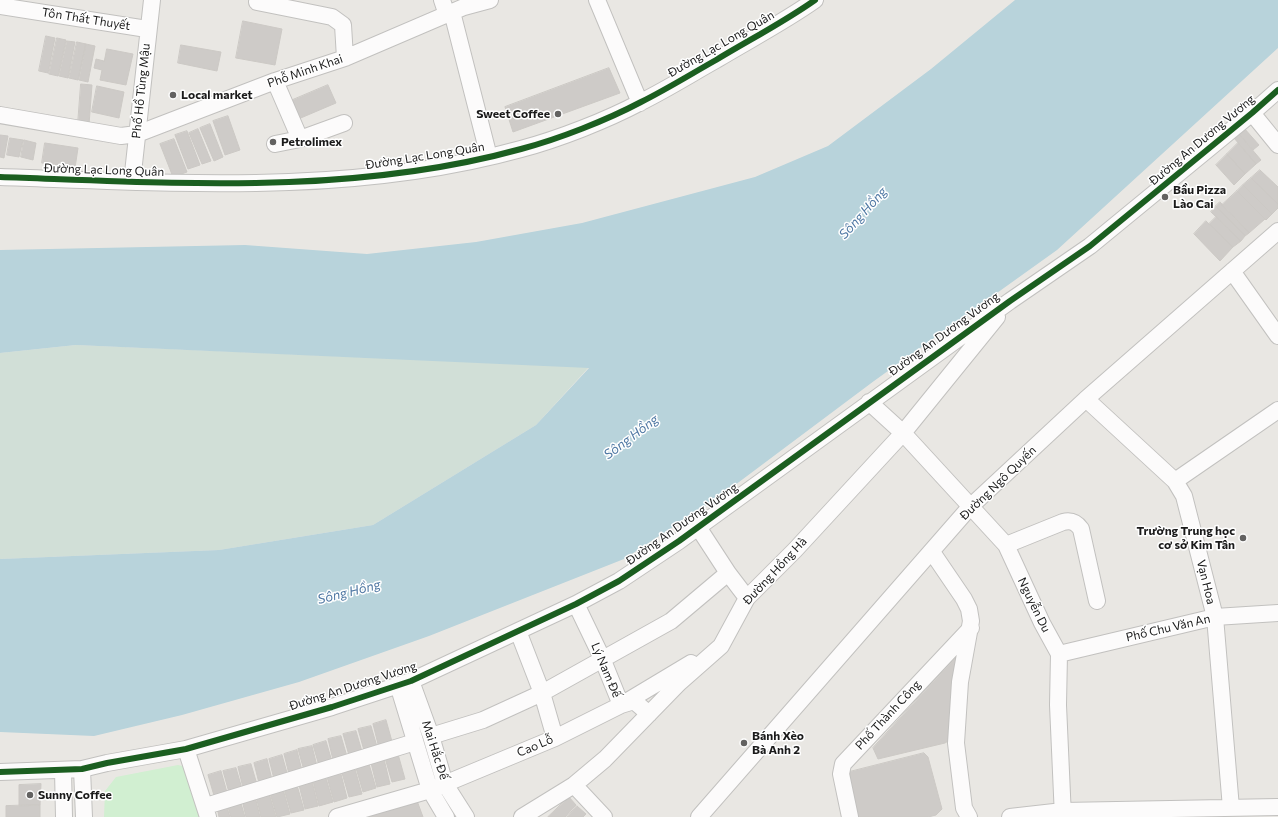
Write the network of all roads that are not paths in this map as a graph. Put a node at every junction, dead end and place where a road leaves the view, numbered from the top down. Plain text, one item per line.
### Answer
1 (152, 0) edge
2 (490, 0) edge
3 (597, 0) edge
4 (815, 0) edge
5 (257, 2) dead end
6 (0, 6) edge
7 (453, 7) edge
8 (148, 29) junction
9 (345, 58) junction
10 (275, 81) junction
11 (1278, 90) edge
12 (640, 103) junction
13 (1252, 113) junction
14 (0, 115) edge
15 (344, 123) dead end
16 (137, 134) junction
17 (300, 139) junction
18 (275, 144) dead end
19 (1278, 145) edge
20 (490, 157) junction
21 (0, 177) edge
22 (132, 182) junction
23 (1278, 231) edge
24 (1232, 271) junction
25 (1010, 301) junction
26 (1278, 336) edge
27 (1086, 399) junction
28 (869, 402) junction
29 (1278, 410) edge
30 (902, 433) junction
31 (1175, 481) junction
32 (970, 507) junction
33 (698, 526) junction
34 (1006, 545) junction
35 (932, 552) junction
36 (728, 572) junction
37 (747, 598) junction
38 (1097, 601) dead end
39 (576, 604) junction
40 (1278, 613) edge
41 (1215, 617) junction
42 (971, 628) junction
43 (518, 631) junction
44 (721, 646) junction
45 (1059, 654) junction
46 (602, 658) junction
47 (404, 683) junction
48 (542, 693) junction
49 (621, 705) junction
50 (649, 714) junction
51 (431, 736) junction
52 (555, 738) junction
53 (415, 742) junction
54 (186, 748) junction
55 (82, 769) junction
56 (63, 770) junction
57 (0, 772) edge
58 (445, 784) junction
59 (574, 785) junction
60 (430, 790) junction
61 (1278, 807) edge
62 (1231, 808) junction
63 (207, 811) edge
64 (1063, 814) edge
65 (705, 815) edge
66 (64, 817) edge
67 (84, 817) edge
68 (336, 817) edge
69 (446, 817) edge
70 (466, 817) edge
71 (522, 817) edge
72 (604, 817) edge
73 (850, 817) edge
74 (969, 817) edge
75 (1010, 817) edge

1 - 8 street, Phố Hồ Tùng Mậu
2 - 7 street, Phỗ Minh Khai
3 - 12 street
4 - 12 street, Đường Lạc Long Quân
5 - 9 street
6 - 8 street, Tôn Thất Thuyết
7 - 9 street, Phỗ Minh Khai
7 - 20 street
8 - 16 street, Phố Hồ Tùng Mậu
9 - 10 street, Phỗ Minh Khai
10 - 16 street, Phỗ Minh Khai
10 - 17 street
11 - 13 street, Đường An Dương Vương
12 - 20 street, Đường Lạc Long Quân
13 - 19 street
13 - 25 street, Đường An Dương Vương
14 - 16 street, Phỗ Minh Khai
15 - 17 street
16 - 22 street, Phố Hồ Tùng Mậu
17 - 18 street
20 - 22 street, Đường Lạc Long Quân
21 - 22 street, Đường Lạc Long Quân
23 - 24 street, Đường Ngô Quyến
24 - 26 street
24 - 27 street, Đường Ngô Quyến
25 - 28 street, Đường An Dương Vương
25 - 30 street, Đường Hồng Hà
27 - 31 street, Vạn Hoa
27 - 32 street, Đường Ngô Quyến
28 - 30 street, Nguyễn Du
28 - 33 street, Đường An Dương Vương
29 - 31 street
30 - 32 street, Nguyễn Du
30 - 37 street, Đường Hồng Hà
31 - 41 street, Vạn Hoa
32 - 34 street, Nguyễn Du
32 - 35 street, Đường Ngô Quyến
33 - 36 street
33 - 39 street, Đường An Dương Vương
34 - 38 street
34 - 45 street, Nguyễn Du
35 - 42 street
35 - 65 street, Đường Ngô Quyến
36 - 37 street
36 - 46 street
37 - 44 street, Đường Hồng Hà
39 - 43 street, Đường An Dương Vương
39 - 46 street, Lý Nam Đế
40 - 41 street, Phố Chu Văn An
41 - 45 street, Phố Chu Văn An
41 - 62 street, Vạn Hoa
42 - 73 street, Phố Thành Công
42 - 74 street
43 - 47 street, Đường An Dương Vương
43 - 48 street
44 - 49 street, Cao Lỗ
44 - 50 street, Đường Hồng Hà
45 - 64 street, Nguyễn Du
46 - 48 street
46 - 49 street, Lý Nam Đế
47 - 51 street, Mai Hắc Đế
47 - 53 street, Mai Hắc Đế
47 - 54 street, Đường An Dương Vương
48 - 51 street
48 - 52 street
49 - 50 street, Lý Nam Đế
49 - 52 street, Cao Lỗ
50 - 59 street, Đường Hồng Hà
51 - 58 street, Mai Hắc Đế
52 - 58 street, Cao Lỗ
53 - 60 street, Mai Hắc Đế
53 - 63 street
54 - 55 street, Đường An Dương Vương
54 - 63 street
55 - 56 street, Đường An Dương Vương
55 - 67 street
56 - 57 street, Đường An Dương Vương
56 - 66 street
58 - 60 street, Cao Lỗ
58 - 70 street, Mai Hắc Đế
59 - 71 street, Đường Hồng Hà
59 - 72 street
60 - 68 street, Cao Lỗ
60 - 69 street, Mai Hắc Đế
61 - 62 street
62 - 64 street
64 - 75 street

